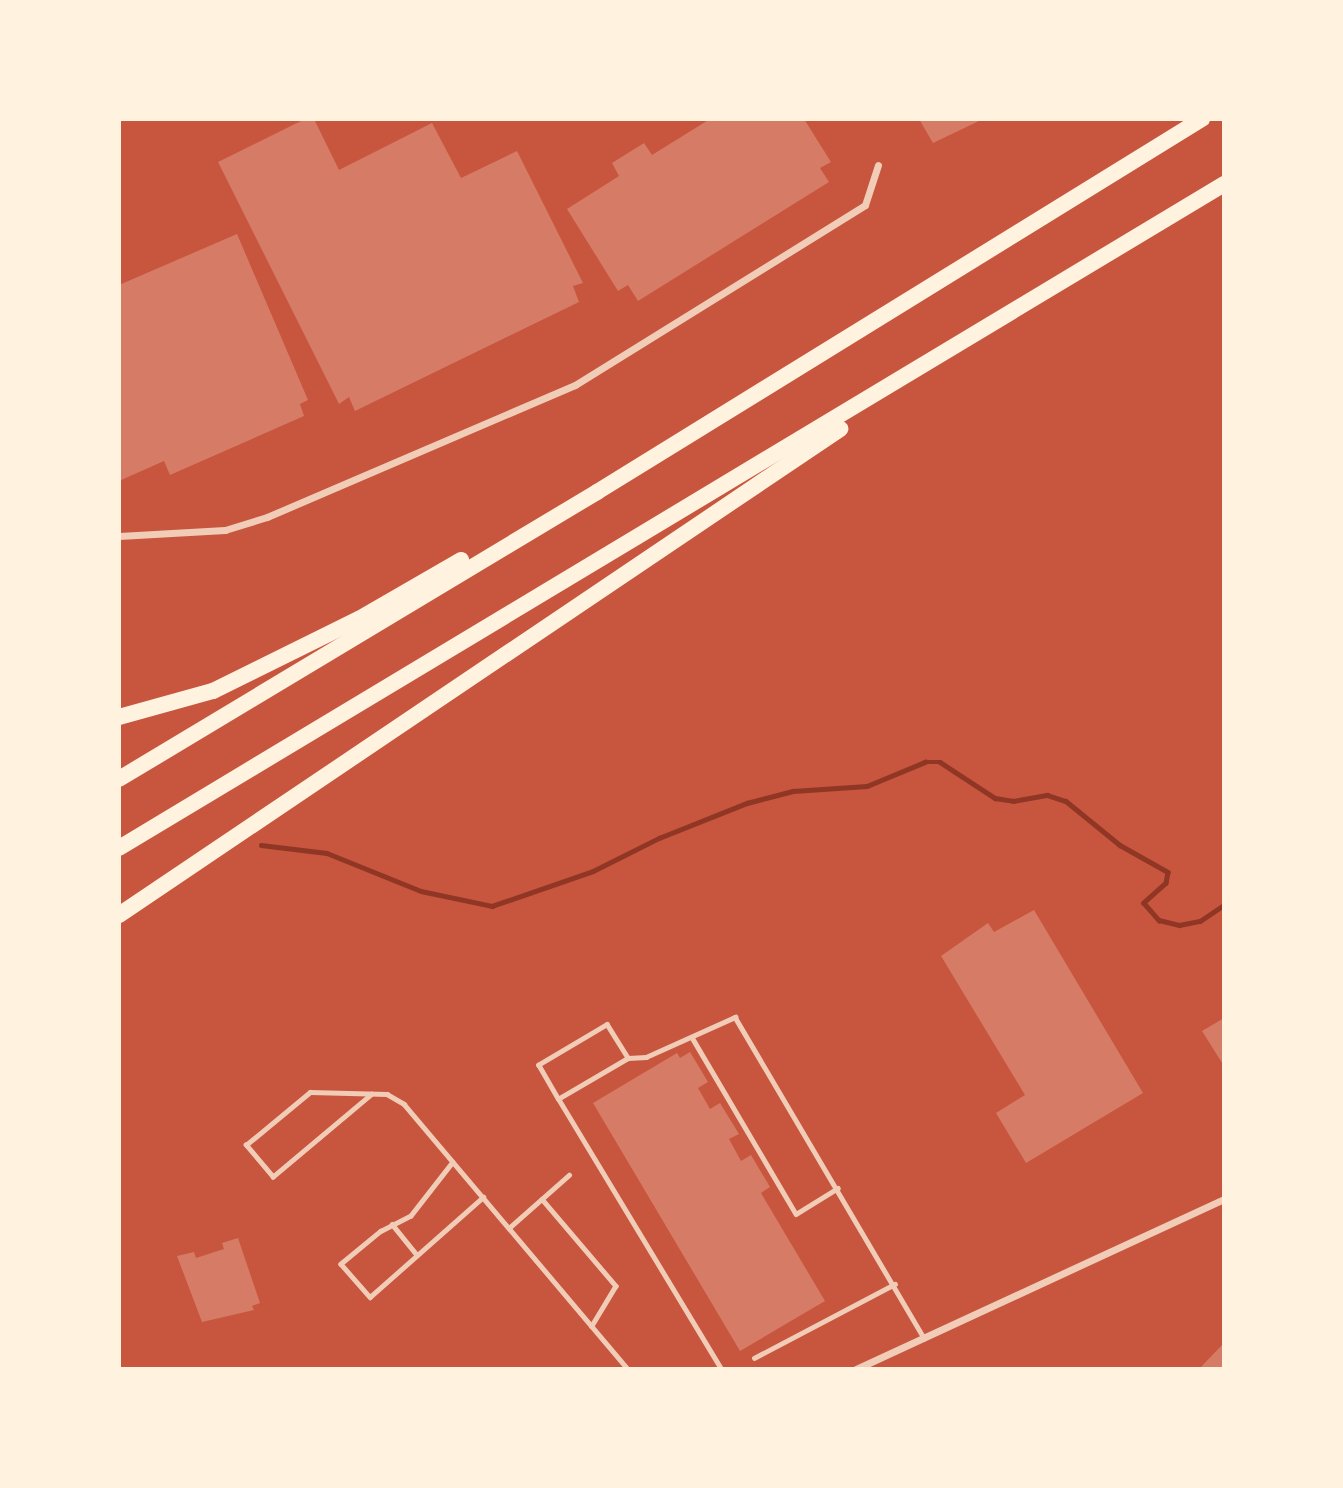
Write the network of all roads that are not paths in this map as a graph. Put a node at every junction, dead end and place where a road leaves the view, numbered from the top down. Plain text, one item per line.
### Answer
1 (1202, 119) edge
2 (878, 165) dead end
3 (1224, 184) edge
4 (889, 388) junction
5 (597, 492) junction
6 (119, 536) edge
7 (119, 717) edge
8 (119, 779) edge
9 (119, 848) edge
10 (119, 915) edge
11 (693, 1038) junction
12 (628, 1058) junction
13 (372, 1094) junction
14 (558, 1099) junction
15 (453, 1162) junction
16 (569, 1175) dead end
17 (838, 1188) junction
18 (483, 1197) junction
19 (542, 1199) junction
20 (1224, 1199) edge
21 (392, 1224) junction
22 (509, 1228) junction
23 (417, 1255) junction
24 (895, 1284) junction
25 (592, 1326) junction
26 (924, 1339) junction
27 (754, 1358) dead end
28 (628, 1369) edge
29 (721, 1369) edge
30 (856, 1369) edge

1 - 5 highway
2 - 6 street
3 - 4 highway
4 - 9 highway
4 - 10 highway
5 - 7 highway
5 - 8 highway
11 - 12 lane
11 - 17 lane
11 - 17 lane
12 - 14 lane
12 - 14 lane
13 - 13 lane
13 - 15 lane
14 - 29 lane
15 - 18 lane
15 - 21 lane
16 - 19 lane
17 - 24 lane
18 - 22 lane
18 - 23 lane
19 - 22 lane
19 - 25 lane
20 - 26 street
21 - 23 lane
21 - 23 lane
22 - 25 lane
24 - 26 lane
24 - 27 lane
25 - 28 lane
26 - 30 street

